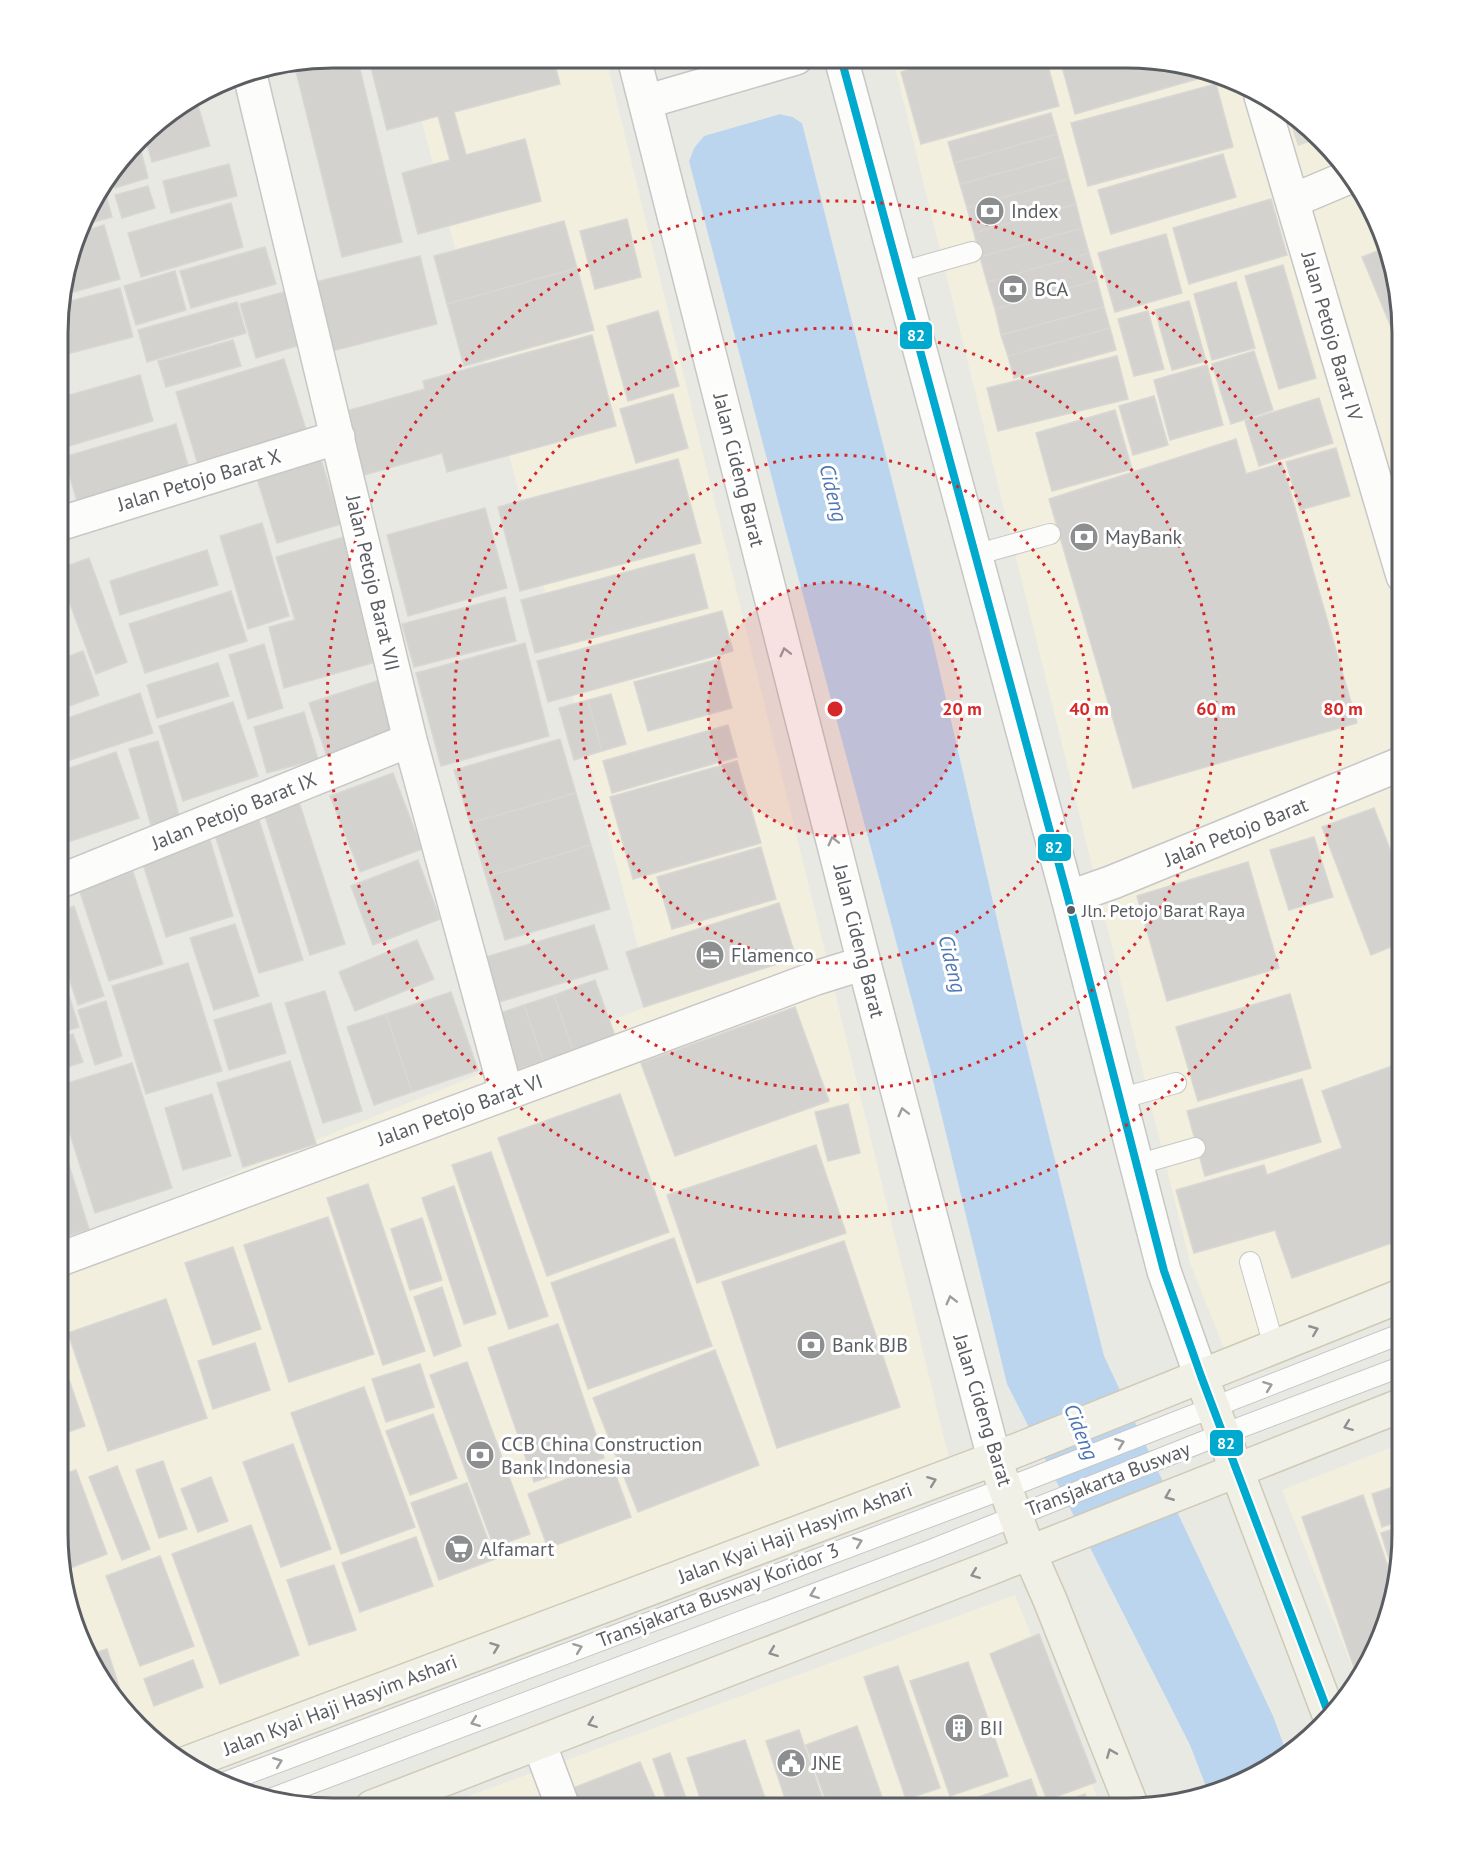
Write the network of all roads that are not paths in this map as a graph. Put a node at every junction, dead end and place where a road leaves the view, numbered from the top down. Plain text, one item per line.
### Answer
1 (640, 68) edge
2 (764, 68) edge
3 (844, 68) edge
4 (251, 81) edge
5 (659, 98) junction
6 (1265, 106) edge
7 (1344, 179) edge
8 (1292, 201) junction
9 (972, 252) dead end
10 (898, 273) junction
11 (338, 437) junction
12 (68, 521) edge
13 (1050, 534) dead end
14 (1393, 542) edge
15 (975, 555) junction
16 (411, 740) junction
17 (1393, 767) edge
18 (68, 878) edge
19 (1068, 897) junction
20 (864, 963) junction
21 (1176, 1083) dead end
22 (506, 1092) junction
23 (1119, 1099) junction
24 (1195, 1148) dead end
25 (1136, 1165) junction
26 (68, 1256) edge
27 (1250, 1262) dead end
28 (1393, 1299) edge
29 (1393, 1337) edge
30 (1274, 1346) junction
31 (1393, 1369) edge
32 (1201, 1376) junction
33 (1393, 1409) edge
34 (1207, 1425) junction
35 (1230, 1472) junction
36 (1016, 1483) junction
37 (1036, 1549) junction
38 (1326, 1708) edge
39 (539, 1743) junction
40 (196, 1760) edge
41 (235, 1778) edge
42 (286, 1793) edge
43 (395, 1798) edge
44 (559, 1798) edge
45 (1128, 1798) edge

1 - 5 street, Jalan Cideng Barat
2 - 5 street
3 - 10 street
4 - 11 street, Jalan Petojo Barat VII
20 -> 5 street, Jalan Cideng Barat
6 - 8 street, Jalan Petojo Barat IV
7 - 8 street
8 - 14 street, Jalan Petojo Barat IV
9 - 10 lane
10 - 15 street
11 - 12 street, Jalan Petojo Barat X
11 - 16 street, Jalan Petojo Barat VII
13 - 15 lane
15 - 19 street
16 - 18 street, Jalan Petojo Barat IX
16 - 22 street, Jalan Petojo Barat VII
17 - 19 street, Jalan Petojo Barat
19 - 23 street
20 - 22 street, Jalan Petojo Barat VI
36 -> 20 street, Jalan Cideng Barat
21 - 23 lane
22 - 26 street, Jalan Petojo Barat VI
23 - 25 street
24 - 25 lane
25 - 32 street
27 - 30 lane
30 -> 28 main road, Jalan Kyai Haji Hasyim Ashari
34 -> 29 lane, Transjakarta Busway
30 - 32 main road, Jalan Kyai Haji Hasyim Ashari
31 - 34 lane, Transjakarta Busway
32 - 34 main road
32 - 36 main road, Jalan Kyai Haji Hasyim Ashari
33 -> 35 main road
34 - 35 main road
34 - 36 lane, Transjakarta Busway
36 -> 34 lane, Transjakarta Busway Koridor 3
35 -> 37 main road
35 - 38 main road
36 - 37 main road, Jalan Cideng Barat
40 -> 36 main road, Jalan Kyai Haji Hasyim Ashari
41 -> 36 lane, Transjakarta Busway Koridor 3
36 -> 42 lane, Transjakarta Busway Koridor 3
37 -> 39 main road
45 -> 37 main road, Jalan Cideng Barat
39 - 43 main road
39 - 44 street

